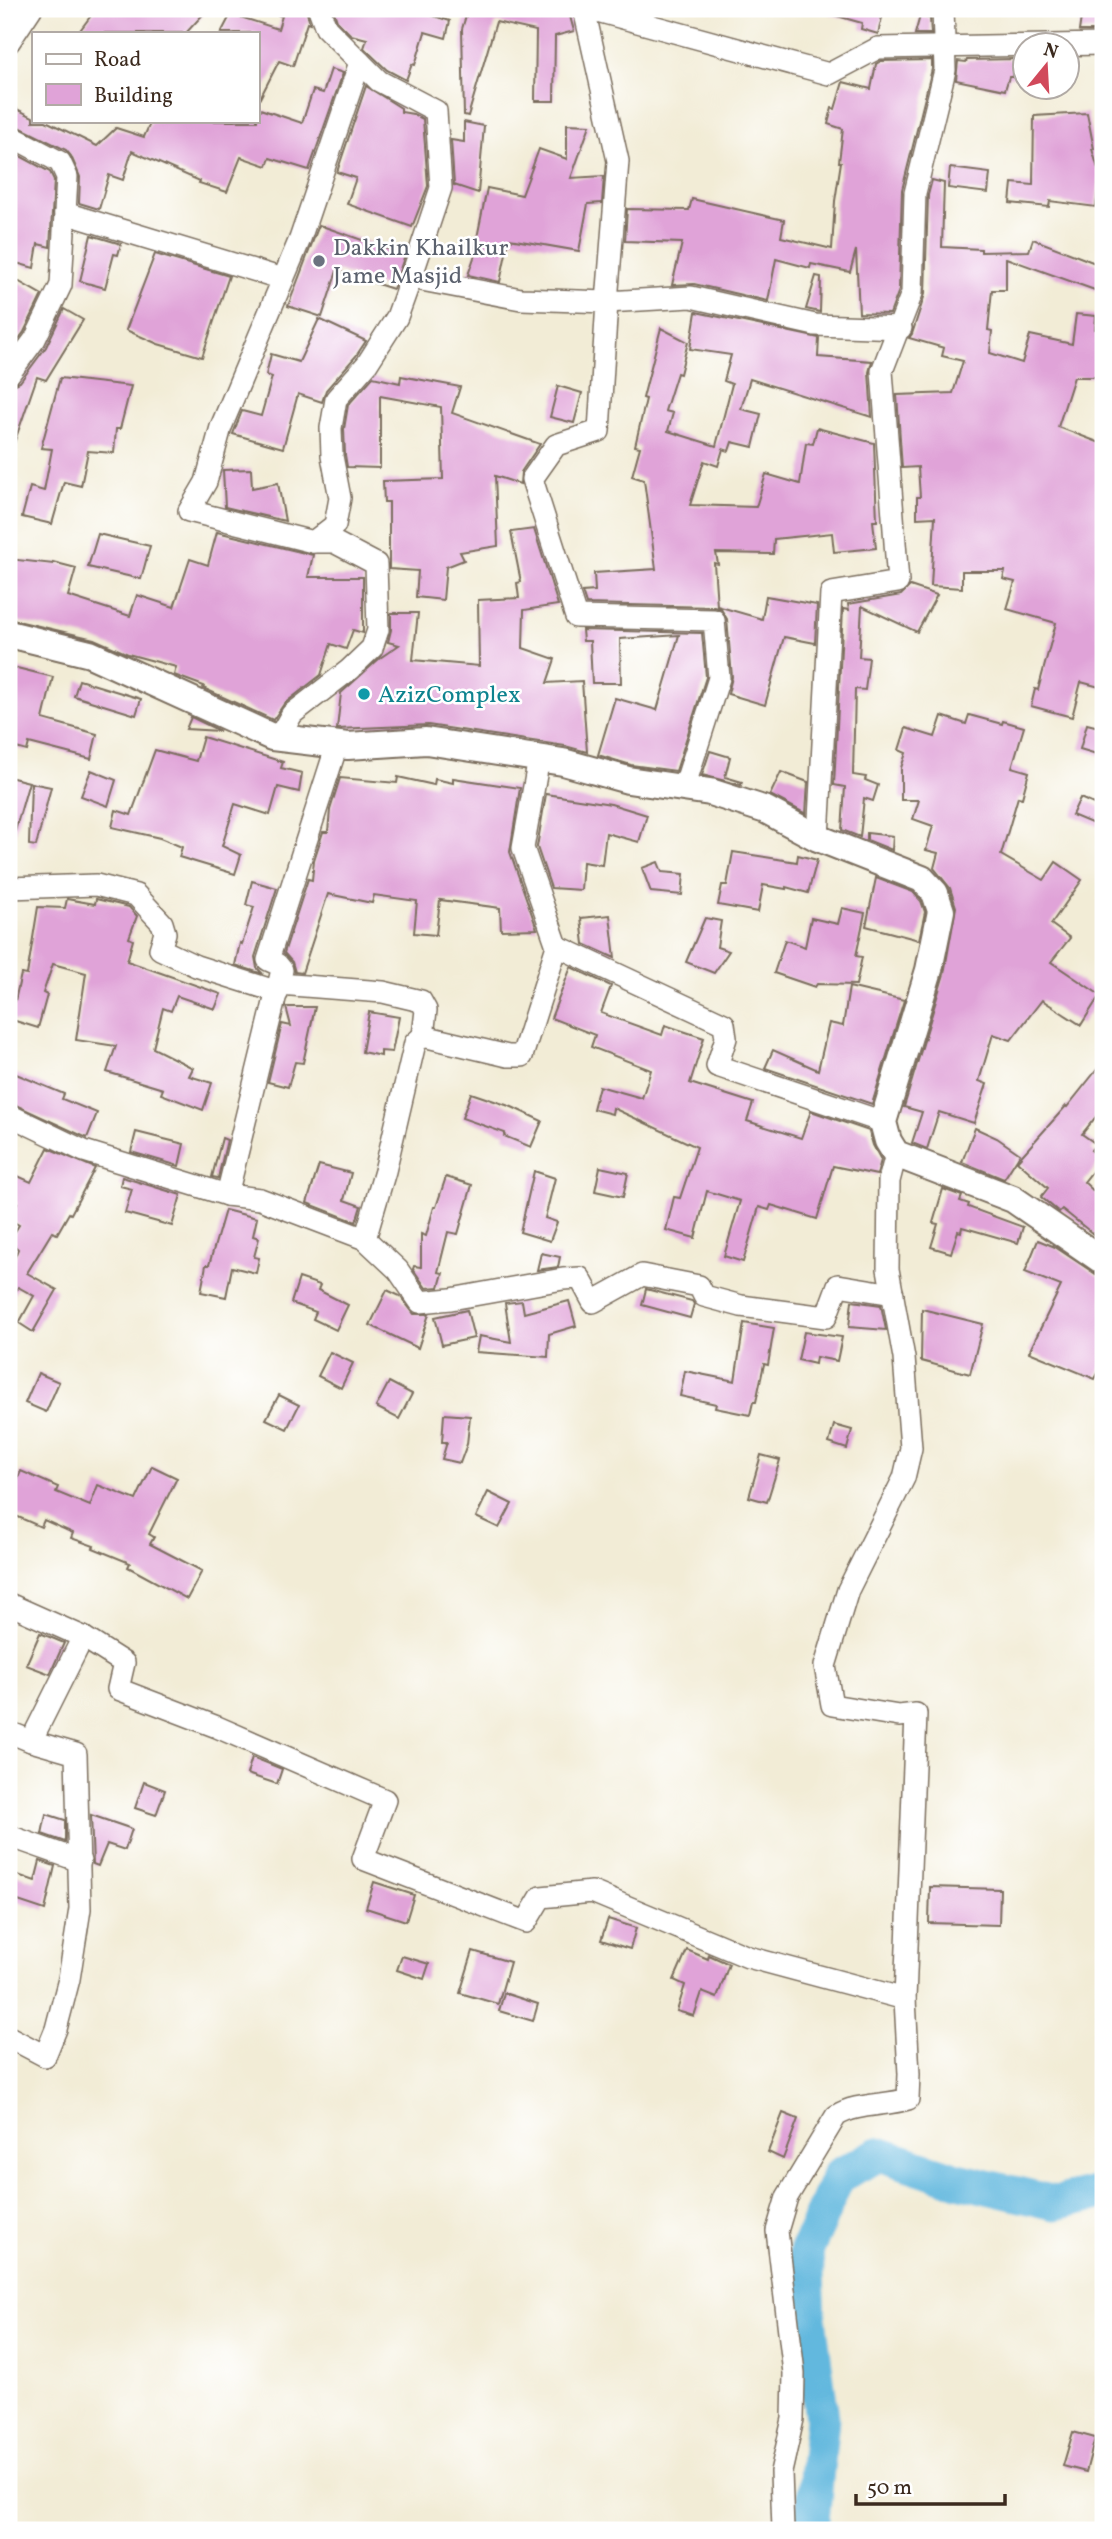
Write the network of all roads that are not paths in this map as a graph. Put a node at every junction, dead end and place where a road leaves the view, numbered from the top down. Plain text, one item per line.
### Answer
1 (31, 9) edge
2 (319, 9) edge
3 (584, 9) edge
4 (590, 9) edge
5 (943, 9) edge
6 (9, 42) edge
7 (1103, 44) edge
8 (944, 45) junction
9 (360, 62) junction
10 (9, 135) edge
11 (65, 213) junction
12 (411, 278) junction
13 (283, 279) junction
14 (607, 302) junction
15 (901, 328) junction
16 (9, 374) edge
17 (313, 542) junction
18 (9, 634) edge
19 (272, 737) junction
20 (337, 745) junction
21 (539, 758) junction
22 (684, 788) junction
23 (818, 838) junction
24 (9, 888) edge
25 (556, 946) junction
26 (278, 988) junction
27 (423, 1036) junction
28 (9, 1115) edge
29 (883, 1122) junction
30 (895, 1154) junction
31 (227, 1195) junction
32 (365, 1239) junction
33 (1103, 1261) edge
34 (893, 1294) junction
35 (9, 1604) edge
36 (83, 1637) junction
37 (9, 1732) edge
38 (31, 1741) junction
39 (9, 1836) edge
40 (80, 1861) junction
41 (905, 1999) junction
42 (9, 2037) edge
43 (783, 2530) edge

1 - 6 street
2 - 9 street
3 - 14 street
4 - 8 street
5 - 8 street
7 - 8 street
8 - 15 street
9 - 12 street
9 - 13 street
10 - 11 street
11 - 13 street
11 - 16 street
12 - 14 street
12 - 17 street
13 - 17 street
14 - 15 street
14 - 22 street
15 - 23 street
17 - 19 street
18 - 19 street
19 - 20 street
20 - 21 street
20 - 26 street
21 - 22 street
21 - 25 street
22 - 23 street
23 - 29 street
24 - 26 street
25 - 27 street
25 - 29 street
26 - 27 street
26 - 31 street
27 - 32 street
28 - 31 street
29 - 30 street
30 - 33 street
30 - 34 street
31 - 32 street
32 - 34 street
34 - 41 street
35 - 36 street
36 - 38 street
36 - 41 street
37 - 38 street
38 - 40 street
39 - 40 street
40 - 42 street
41 - 43 street

